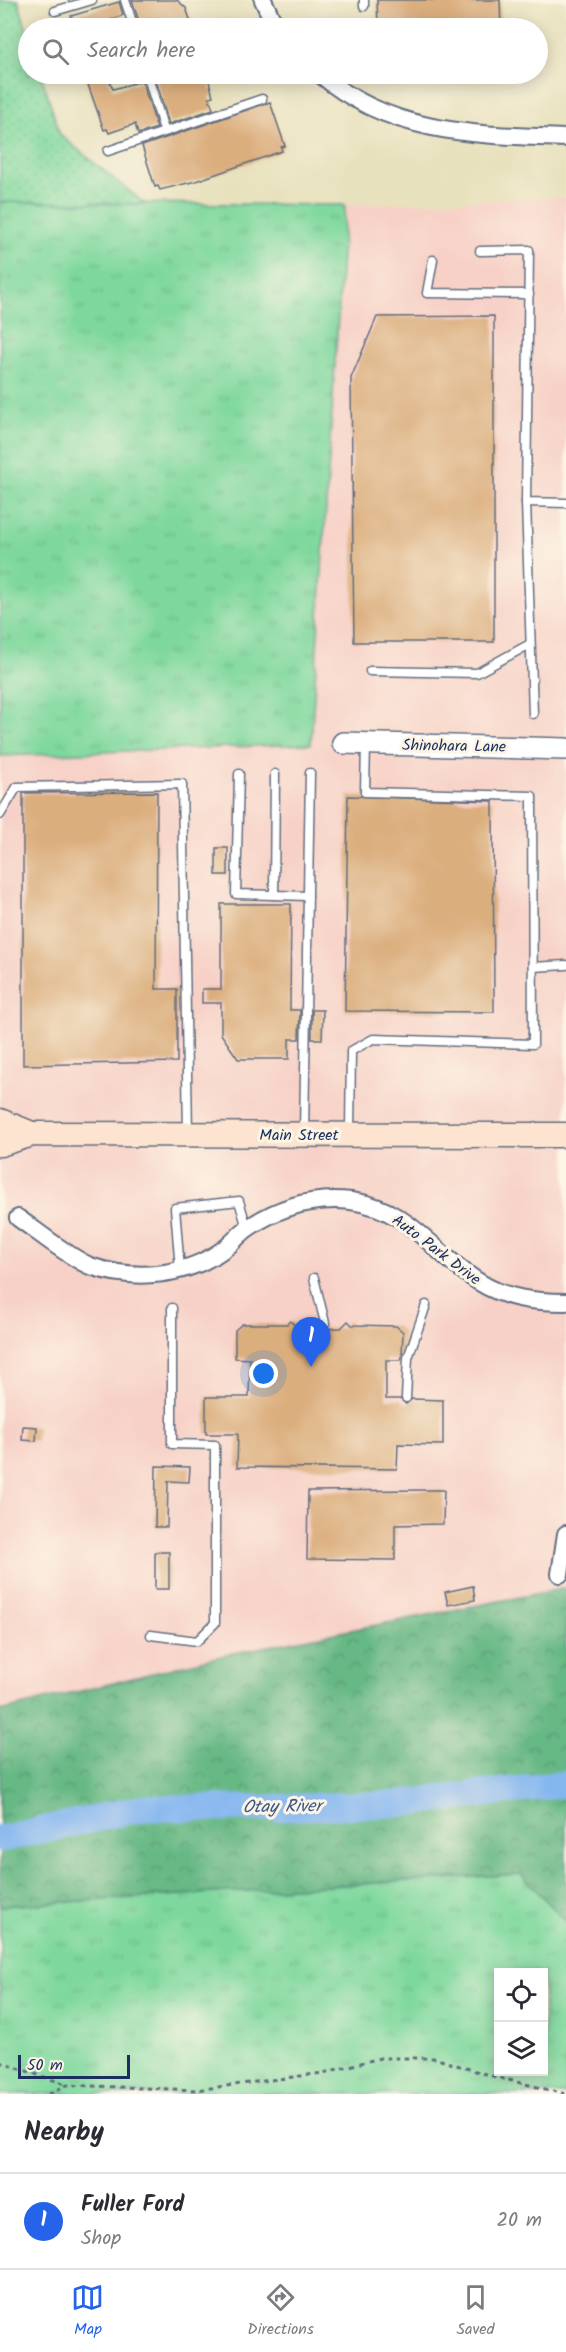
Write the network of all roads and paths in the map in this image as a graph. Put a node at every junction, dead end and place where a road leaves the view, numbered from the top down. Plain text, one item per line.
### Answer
1 (92, 0) edge
2 (126, 0) edge
3 (263, 0) edge
4 (55, 11) dead end
5 (131, 18) edge
6 (271, 18) edge
7 (150, 84) edge
8 (336, 84) edge
9 (262, 99) dead end
10 (164, 130) junction
11 (566, 138) edge
12 (108, 151) dead end
13 (480, 251) dead end
14 (433, 260) dead end
15 (529, 294) junction
16 (526, 502) junction
17 (566, 503) edge
18 (530, 645) junction
19 (370, 671) dead end
20 (533, 714) dead end
21 (343, 743) dead end
22 (366, 744) junction
23 (566, 749) edge
24 (310, 773) dead end
25 (238, 774) dead end
26 (275, 774) dead end
27 (0, 815) edge
28 (274, 896) junction
29 (308, 896) junction
30 (566, 965) edge
31 (533, 967) junction
32 (0, 1121) edge
33 (32, 1134) junction
34 (188, 1134) junction
35 (304, 1134) junction
36 (351, 1134) junction
37 (566, 1135) edge
38 (0, 1144) edge
39 (18, 1218) dead end
40 (247, 1228) junction
41 (180, 1271) junction
42 (314, 1278) dead end
43 (566, 1302) edge
44 (426, 1305) dead end
45 (172, 1308) dead end
46 (325, 1323) dead end
47 (406, 1398) dead end
48 (566, 1534) edge
49 (560, 1574) dead end
50 (151, 1635) dead end
51 (0, 2062) edge
52 (67, 2085) junction
53 (49, 2094) edge
54 (566, 2094) edge

1 - 4 lane
2 - 5 lane
3 - 6 street
7 - 10 lane
8 - 11 street
9 - 10 lane
10 - 12 lane
13 - 15 lane
14 - 15 lane
15 - 16 lane
16 - 17 lane
16 - 18 lane
18 - 19 lane
18 - 20 lane
21 - 22 street, Shinohara Lane
22 - 23 street, Shinohara Lane
22 - 31 lane
24 - 29 lane
25 - 28 lane
26 - 28 lane
27 - 34 lane
28 - 29 lane
29 - 35 lane
30 - 31 lane
31 - 36 lane
32 - 33 main road, Main Street
33 - 34 main road, Main Street
33 - 38 main road, Main Street
34 - 35 main road, Main Street
35 - 36 main road, Main Street
36 - 37 main road, Main Street
39 - 41 street, Auto Park Drive
40 - 41 street, Auto Park Drive
40 - 41 lane
40 - 43 street, Auto Park Drive
42 - 46 lane
44 - 47 lane
45 - 50 lane
48 - 49 street
51 - 52 path
52 - 53 path
52 - 54 path

